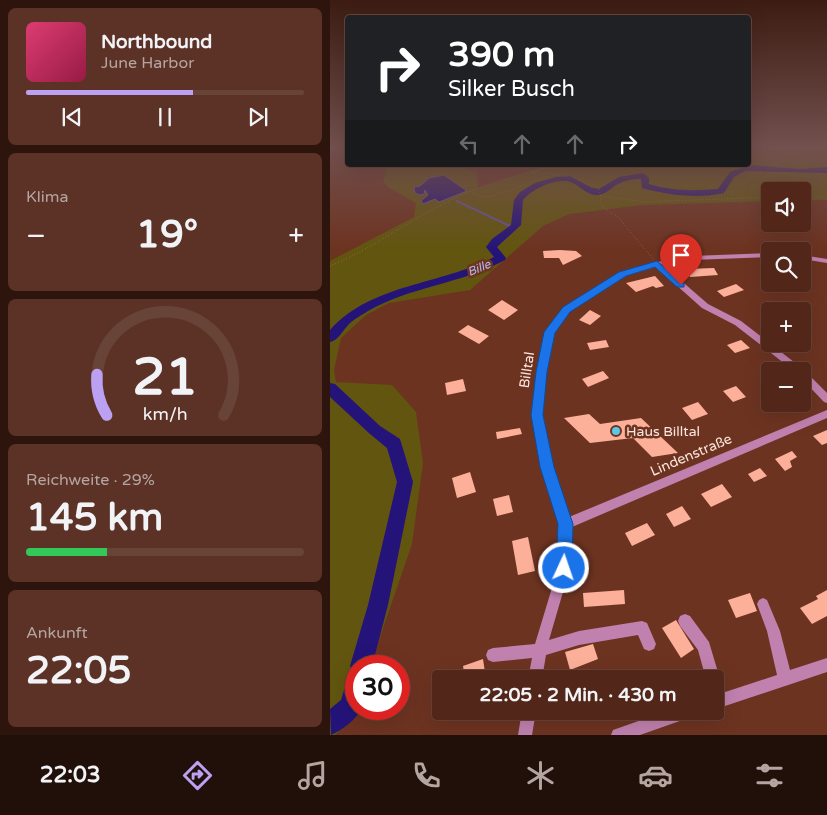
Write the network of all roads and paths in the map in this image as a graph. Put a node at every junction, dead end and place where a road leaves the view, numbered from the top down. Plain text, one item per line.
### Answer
1 (508, 180) edge
2 (535, 180) edge
3 (581, 180) edge
4 (471, 193) junction
5 (601, 196) junction
6 (761, 197) edge
7 (811, 197) edge
8 (827, 197) edge
9 (761, 255) edge
10 (811, 258) edge
11 (827, 261) edge
12 (657, 264) junction
13 (330, 266) edge
14 (788, 362) edge
15 (811, 382) edge
16 (827, 399) edge
17 (827, 414) edge
18 (566, 524) junction
19 (762, 604) dead end
20 (685, 621) dead end
21 (648, 644) dead end
22 (540, 650) junction
23 (493, 655) dead end
24 (827, 665) edge
25 (537, 670) edge
26 (710, 670) edge
27 (785, 679) junction
28 (724, 699) edge
29 (528, 720) edge
30 (662, 720) edge
31 (525, 735) edge
32 (618, 735) edge

1 - 4 path
2 - 4 path
3 - 5 path
4 - 13 path
5 - 6 path
5 - 12 path
7 - 8 path
9 - 12 street, Billtal
10 - 11 street
12 - 14 street
12 - 18 street, Billtal
15 - 16 street
17 - 18 street, Lindenstraße
18 - 22 street, Billtal
19 - 27 street
20 - 26 street
21 - 22 street
22 - 23 lane
22 - 25 street, Billtal
24 - 27 street
27 - 28 street
29 - 31 street
30 - 32 street

